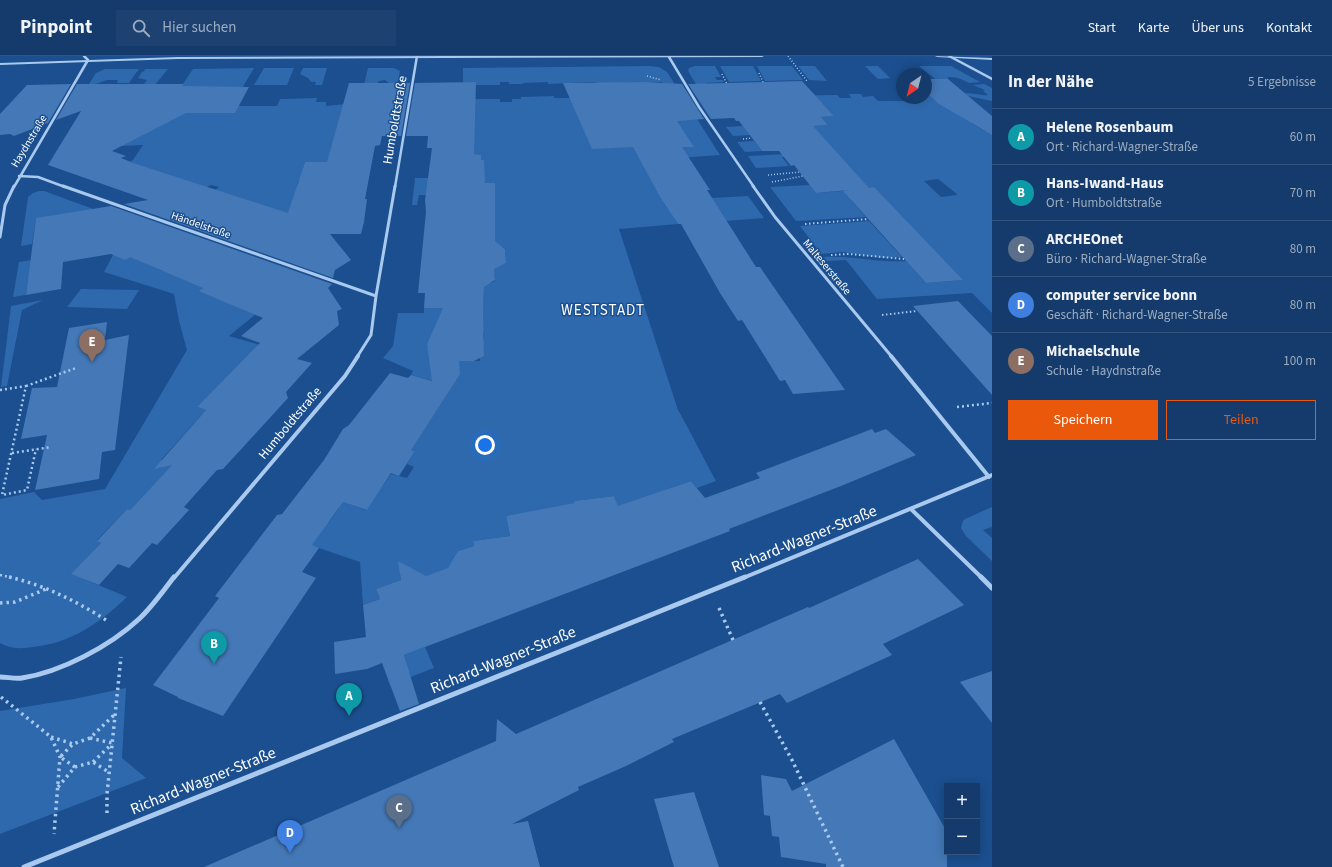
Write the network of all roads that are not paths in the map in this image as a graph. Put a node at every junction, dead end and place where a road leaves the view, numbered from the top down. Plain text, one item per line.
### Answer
1 (84, 56) edge
2 (762, 56) edge
3 (937, 56) edge
4 (949, 56) edge
5 (417, 57) edge
6 (668, 57) edge
7 (992, 59) edge
8 (88, 60) junction
9 (0, 64) edge
10 (992, 79) edge
11 (19, 176) junction
12 (0, 237) edge
13 (376, 296) junction
14 (990, 476) edge
15 (911, 508) junction
16 (992, 588) edge
17 (0, 677) edge
18 (24, 867) edge

1 - 8 street
2 - 6 street
3 - 4 street
4 - 7 street
4 - 10 street
5 - 6 street
5 - 8 street
5 - 13 street, Humboldtstraße
6 - 14 street, Malteserstraße
8 - 9 street
8 - 11 street, Haydnstraße
11 - 12 street, Haydnstraße
11 - 13 street, Händelstraße
13 - 17 street, Humboldtstraße
14 - 15 street, Richard-Wagner-Straße
15 - 16 street
15 - 18 street, Richard-Wagner-Straße

